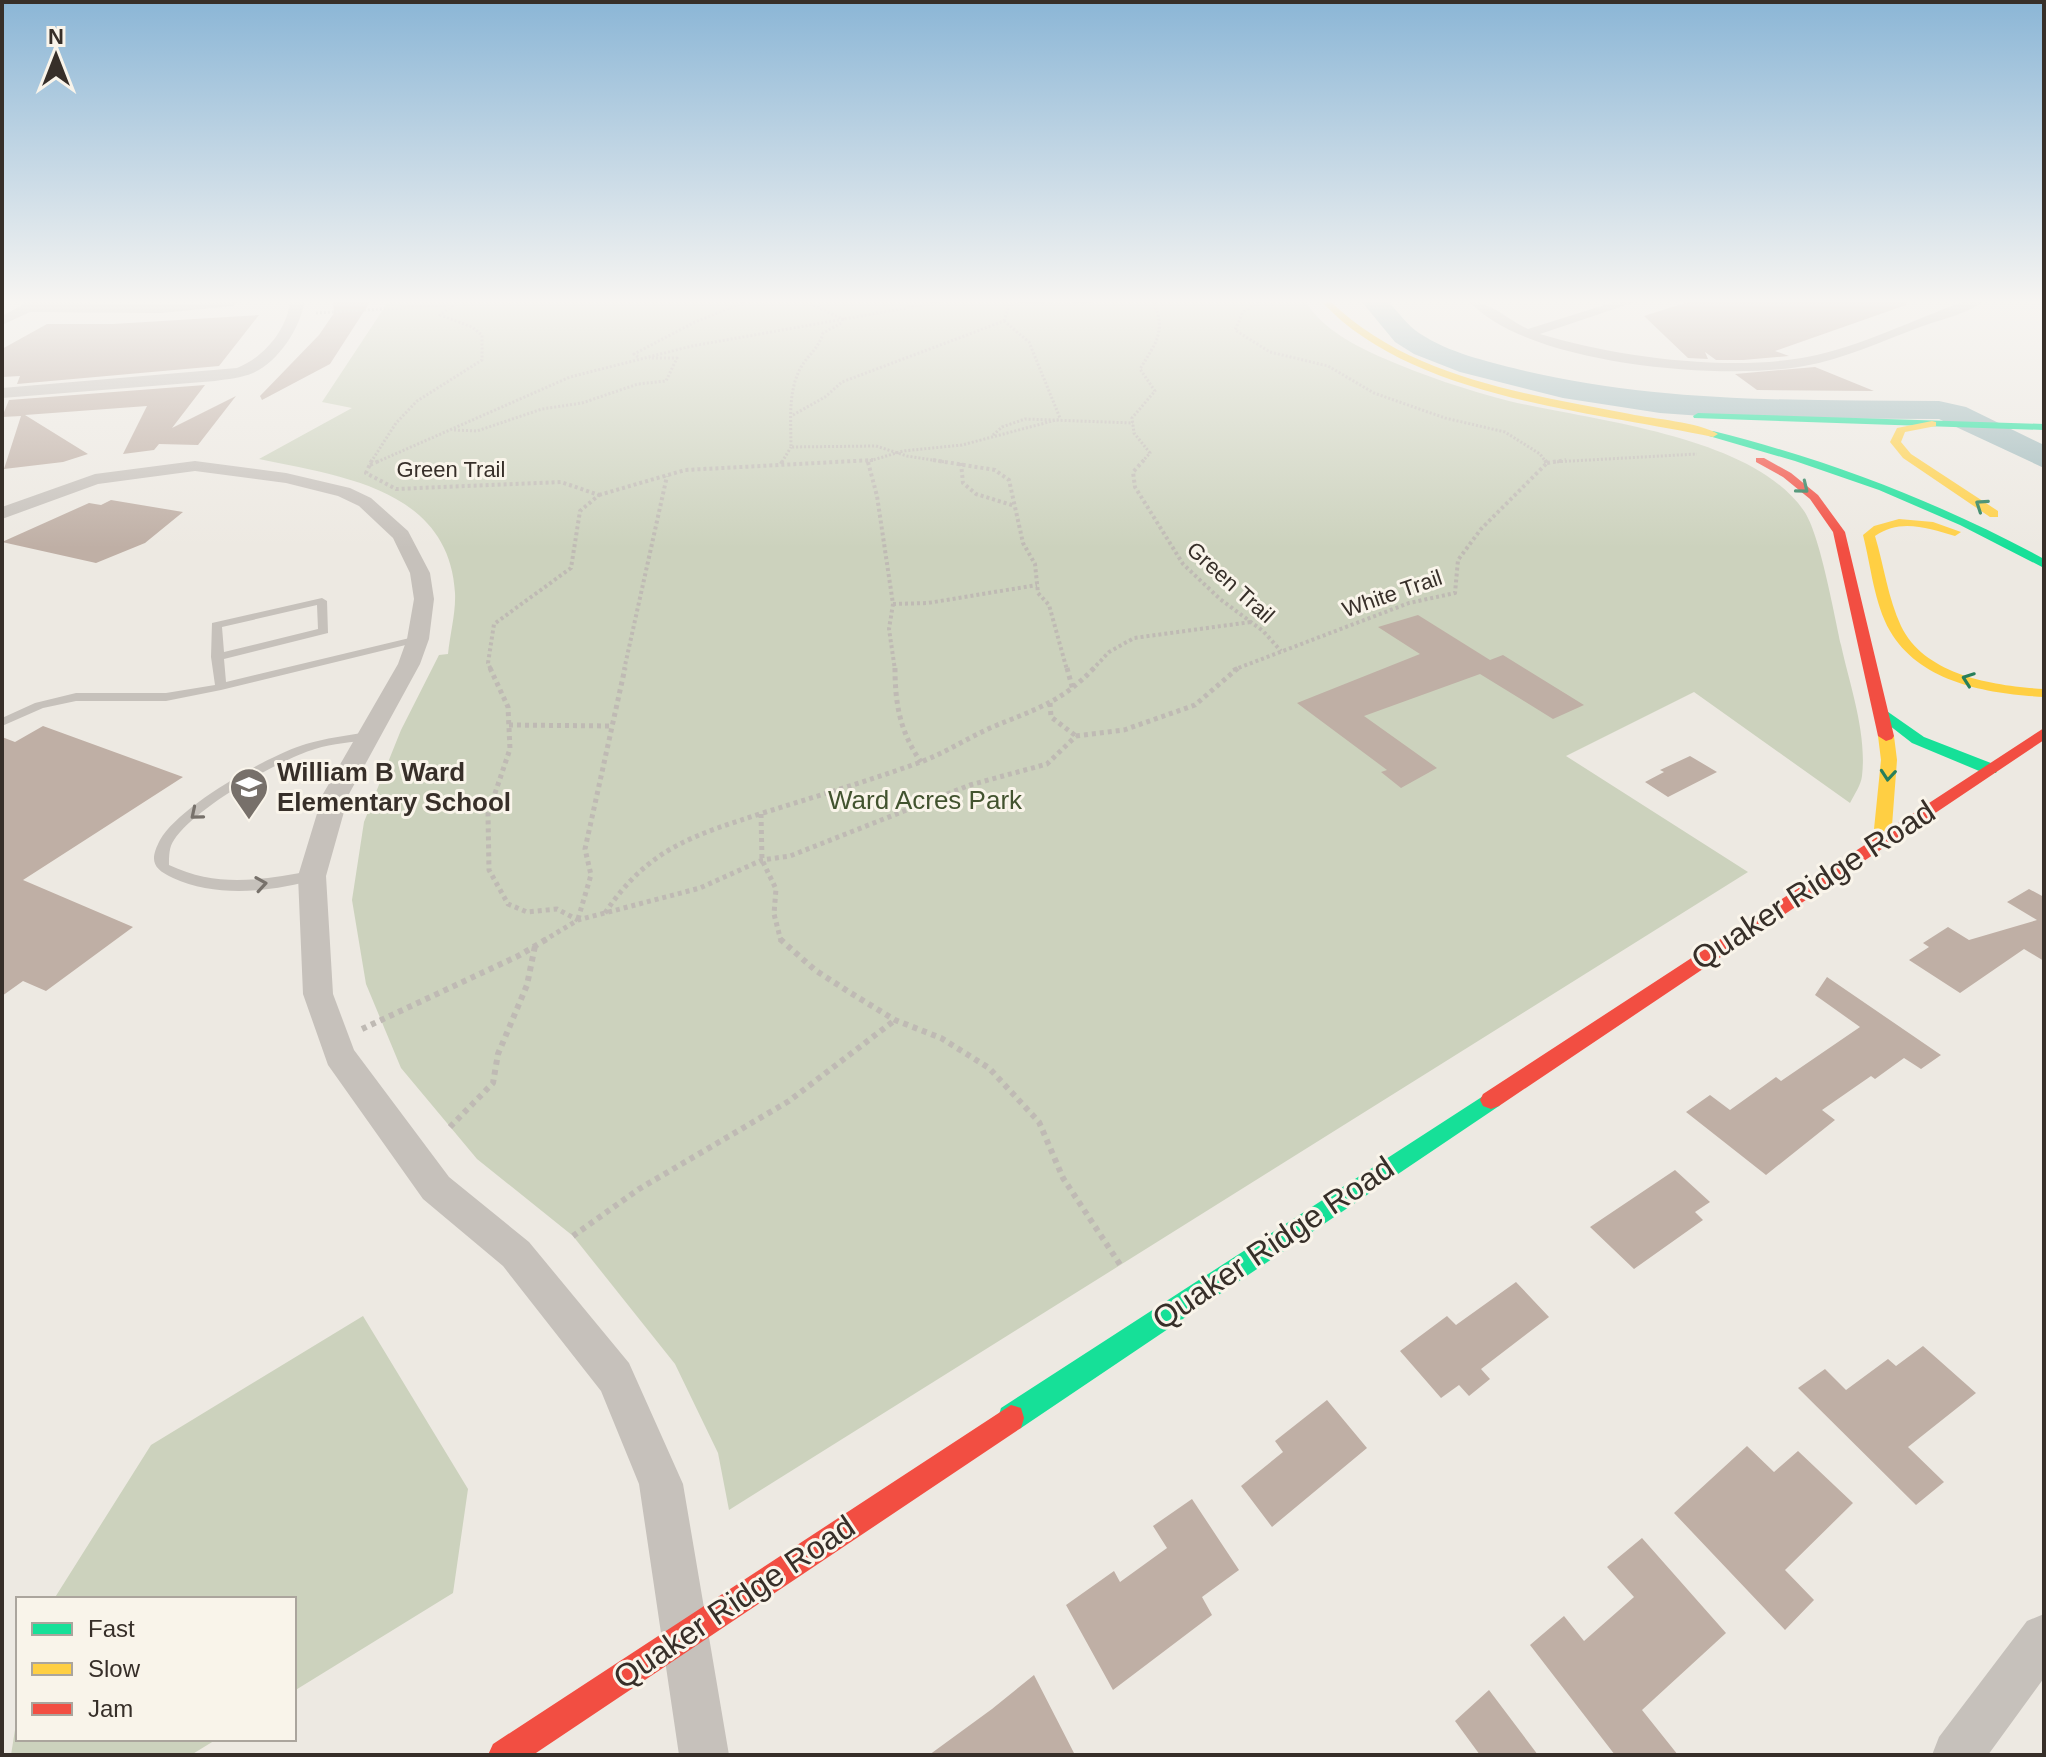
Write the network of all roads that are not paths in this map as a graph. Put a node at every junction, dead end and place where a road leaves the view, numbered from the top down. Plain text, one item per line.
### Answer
1 (111, 384) edge
2 (1490, 384) edge
3 (2, 393) edge
4 (1592, 408) junction
5 (1943, 423) junction
6 (2044, 427) edge
7 (1684, 428) junction
8 (2, 513) edge
9 (2044, 551) edge
10 (2044, 564) edge
11 (2044, 571) edge
12 (418, 639) junction
13 (217, 657) junction
14 (221, 687) junction
15 (2044, 693) edge
16 (1881, 712) junction
17 (2, 722) edge
18 (2044, 733) edge
19 (366, 736) junction
20 (2019, 750) junction
21 (2044, 750) edge
22 (1990, 769) junction
23 (1882, 839) junction
24 (312, 876) junction
25 (684, 1634) junction
26 (2044, 1638) edge
27 (504, 1755) edge
28 (704, 1755) edge
29 (1957, 1755) edge

1 - 3 street
2 - 4 street
4 - 5 street
4 - 7 street
5 - 6 street
9 -> 5 street
7 - 10 street
7 -> 16 street
8 - 12 street
15 -> 11 street
12 - 14 lane
12 - 19 street
13 - 13 lane
13 - 14 lane
14 - 17 lane
16 - 22 street
16 -> 23 street
18 - 20 street, Quaker Ridge Road
19 - 24 street
19 -> 24 lane
20 - 21 street
20 - 22 street, Quaker Ridge Road
22 - 23 street, Quaker Ridge Road
23 - 25 street, Quaker Ridge Road
24 - 25 street
25 - 27 street, Quaker Ridge Road
25 - 28 street
26 - 29 street

